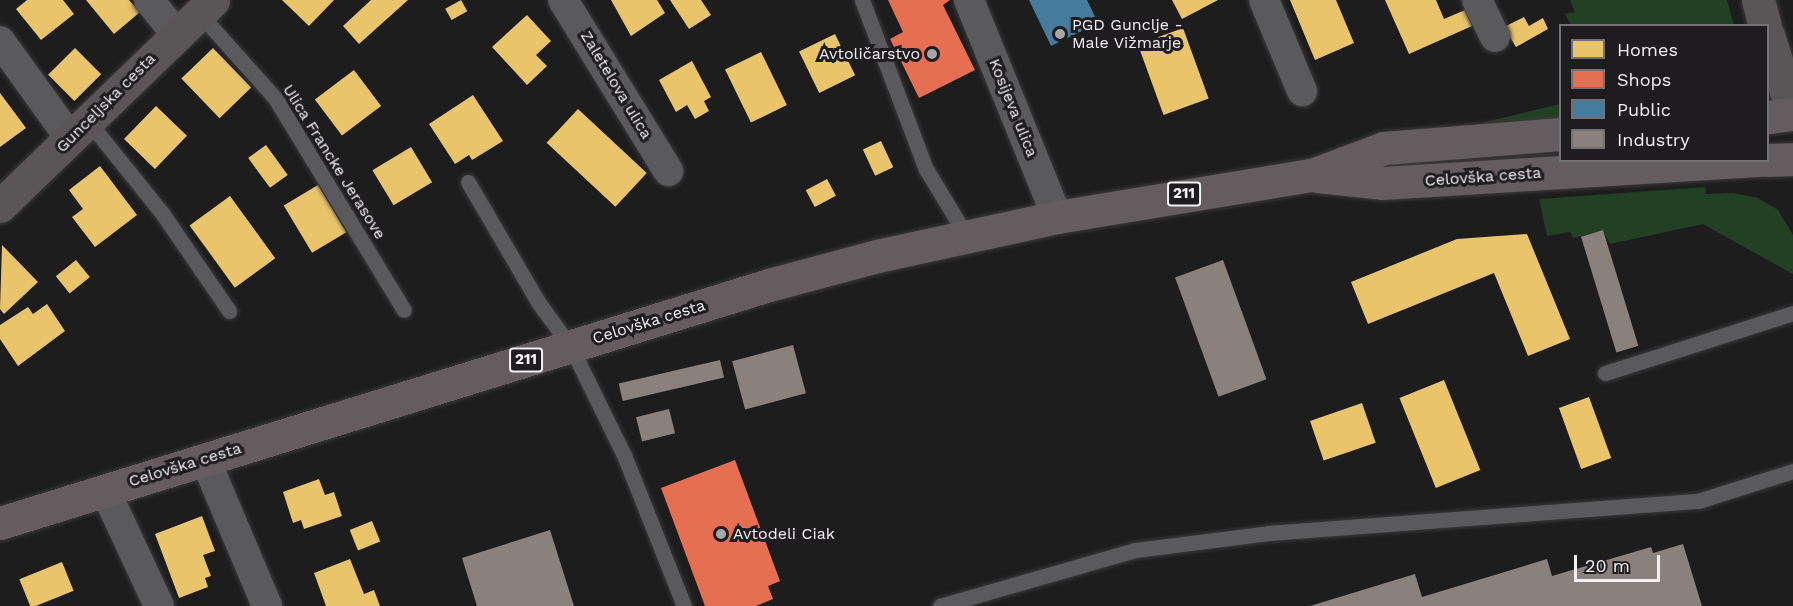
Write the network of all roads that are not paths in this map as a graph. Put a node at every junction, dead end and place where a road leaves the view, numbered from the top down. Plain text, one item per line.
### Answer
1 (149, 0) edge
2 (563, 0) edge
3 (862, 0) edge
4 (969, 0) edge
5 (1264, 0) edge
6 (1477, 0) edge
7 (1758, 0) edge
8 (196, 16) edge
9 (1764, 24) edge
10 (1495, 37) dead end
11 (0, 41) edge
12 (1769, 41) edge
13 (1302, 91) dead end
14 (1793, 114) edge
15 (1769, 117) edge
16 (79, 130) junction
17 (1559, 134) edge
18 (1793, 159) edge
19 (1769, 160) edge
20 (1728, 162) edge
21 (668, 171) dead end
22 (1312, 175) junction
23 (468, 182) dead end
24 (0, 206) edge
25 (1057, 217) junction
26 (966, 235) junction
27 (404, 310) dead end
28 (229, 311) dead end
29 (1793, 313) edge
30 (570, 347) junction
31 (1605, 373) dead end
32 (205, 459) junction
33 (1793, 471) edge
34 (105, 490) junction
35 (0, 523) edge
36 (159, 606) edge
37 (267, 606) edge
38 (684, 606) edge
39 (940, 606) edge

1 - 8 street
2 - 21 street, Zaletelova ulica
3 - 26 lane
4 - 25 street, Kosijeva ulica
5 - 13 street
6 - 10 street
7 - 9 street
8 - 16 street, Gunceljska cesta
8 - 27 lane, Ulica Francke Jerasove
11 - 16 street
12 - 14 street
14 - 15 main road
16 - 24 street, Gunceljska cesta
16 - 28 lane
17 - 22 main road, Celovška cesta / 211
18 - 19 main road
20 - 22 main road, Celovška cesta / 211
22 - 25 main road, Celovška cesta / 211
23 - 30 lane
25 - 26 main road, Celovška cesta / 211
26 - 30 main road, Celovška cesta / 211
29 - 31 lane
30 - 32 main road, Celovška cesta / 211
30 - 38 lane
32 - 34 main road, Celovška cesta / 211
32 - 37 street
33 - 39 lane
34 - 35 main road, Celovška cesta / 211
34 - 36 street

